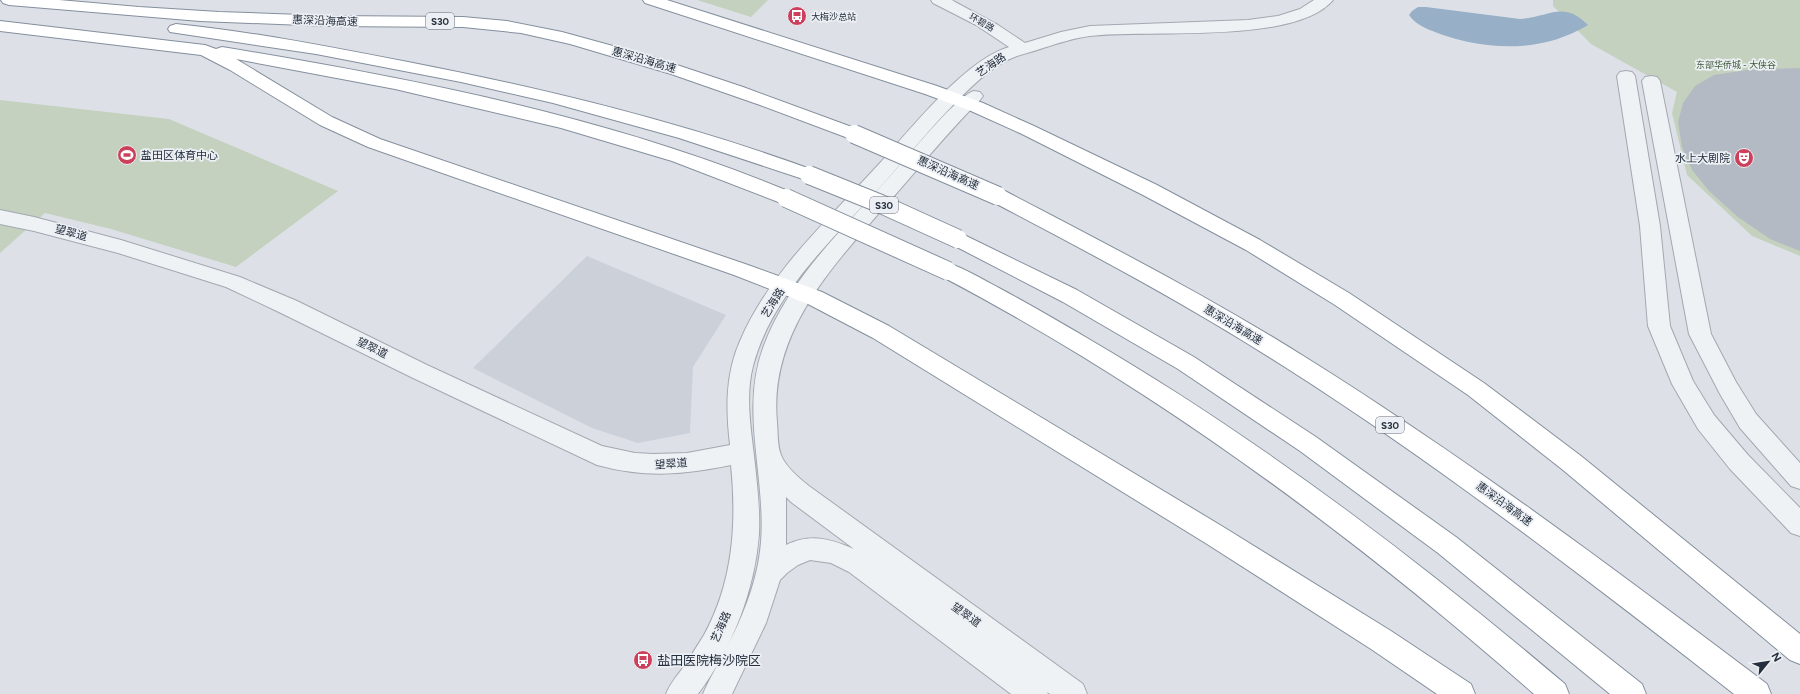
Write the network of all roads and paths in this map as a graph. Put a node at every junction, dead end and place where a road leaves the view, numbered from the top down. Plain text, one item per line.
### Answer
1 (8, 0) edge
2 (651, 0) edge
3 (939, 0) edge
4 (1325, 0) edge
5 (0, 11) edge
6 (0, 26) edge
7 (1022, 49) junction
8 (205, 50) junction
9 (1626, 76) dead end
10 (1651, 81) dead end
11 (959, 100) junction
12 (0, 217) edge
13 (793, 289) junction
14 (742, 453) junction
15 (770, 459) junction
16 (1800, 478) edge
17 (1800, 525) edge
18 (768, 574) junction
19 (1800, 651) edge
20 (680, 694) edge
21 (717, 694) edge
22 (1034, 694) edge
23 (1073, 694) edge
24 (1461, 694) edge
25 (1555, 694) edge
26 (1632, 694) edge
27 (1757, 694) edge

1 - 27 highway, 惠深沿海高速 / S30, bridge
2 - 11 highway
3 - 7 street, 环碧路
4 - 7 street
5 - 26 highway, S30, bridge
6 - 8 highway
7 - 11 street, 艺海路
8 - 13 highway
8 - 25 highway, bridge
9 - 17 street
10 - 16 street
11 - 13 street, 艺海路
11 - 19 highway
12 - 14 street, 望翠道
13 - 14 street, 艺海路
13 - 15 street, 艺海路
13 - 24 highway
14 - 20 street, 艺海路
15 - 18 street, 艺海路
15 - 23 street, 望翠道
18 - 21 street, 艺海路
18 - 22 street, 望翠道

